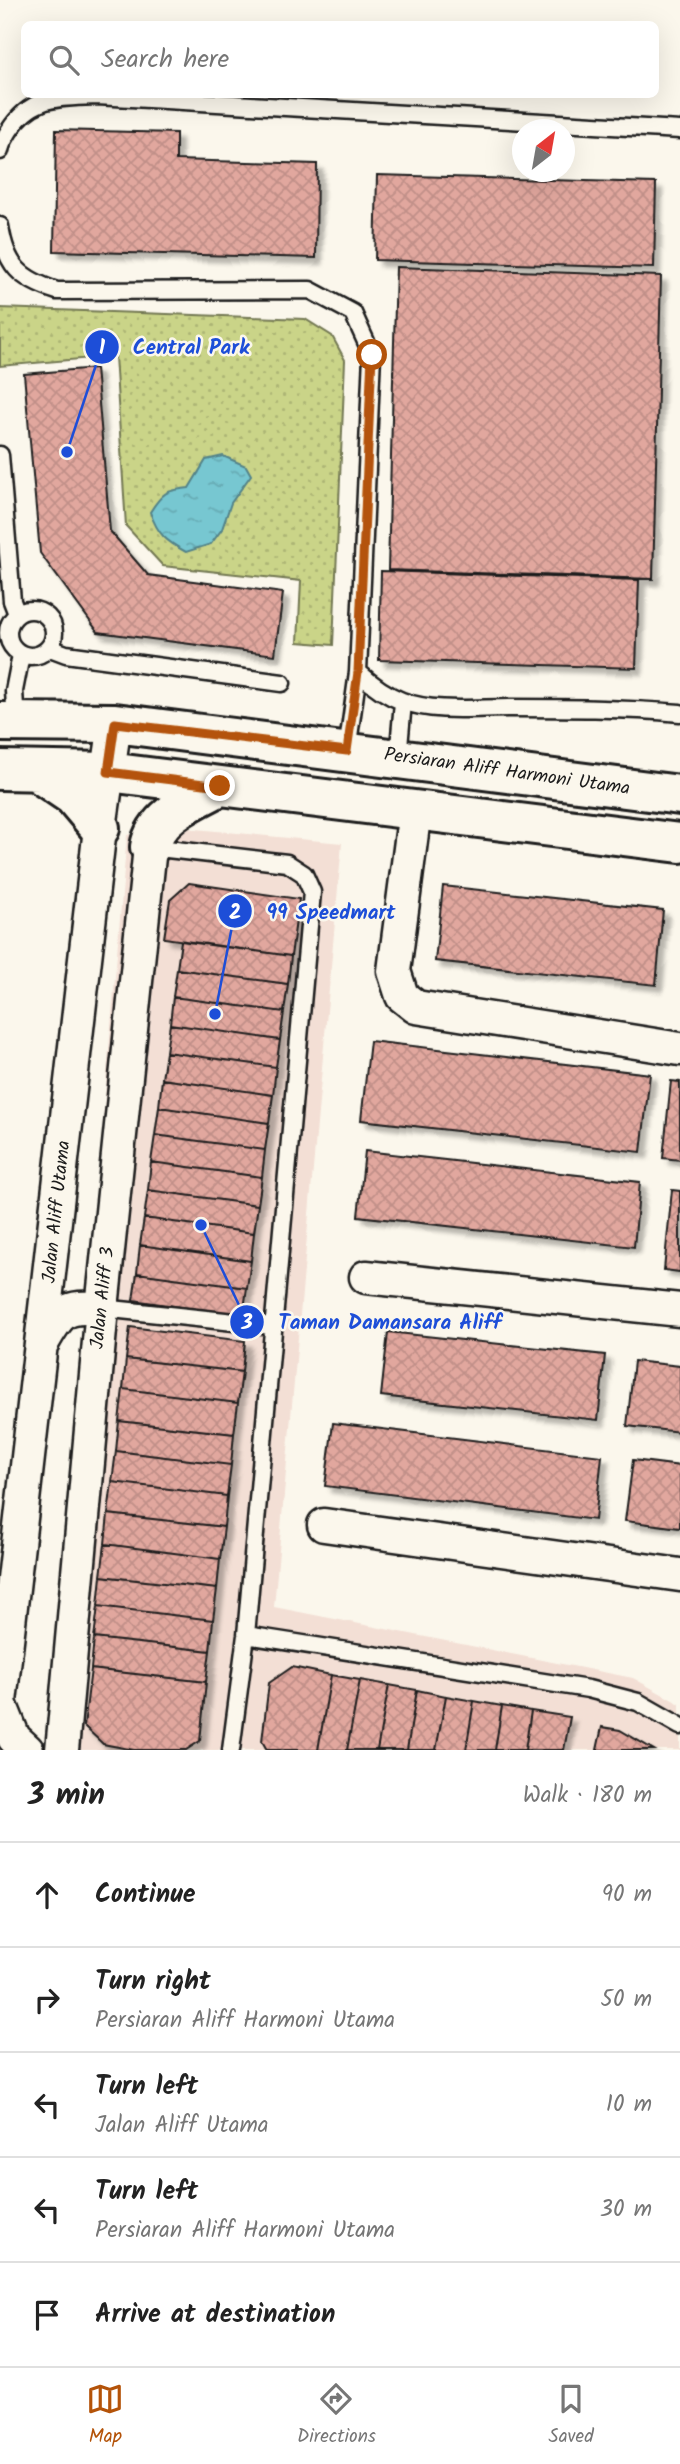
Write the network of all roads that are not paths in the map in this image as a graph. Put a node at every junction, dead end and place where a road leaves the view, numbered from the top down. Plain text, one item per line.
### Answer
1 (64, 98) edge
2 (131, 98) edge
3 (680, 130) edge
4 (0, 151) edge
5 (0, 226) edge
6 (0, 455) edge
7 (17, 614) junction
8 (50, 648) junction
9 (21, 654) junction
10 (358, 672) junction
11 (282, 682) dead end
12 (403, 702) junction
13 (680, 713) edge
14 (8, 722) edge
15 (115, 723) junction
16 (347, 751) junction
17 (398, 758) junction
18 (18, 771) edge
19 (108, 772) junction
20 (220, 786) junction
21 (680, 795) edge
22 (415, 810) junction
23 (100, 828) junction
24 (680, 843) edge
25 (150, 847) junction
26 (680, 1049) edge
27 (52, 1259) junction
28 (366, 1277) dead end
29 (89, 1307) junction
30 (680, 1310) edge
31 (272, 1326) junction
32 (42, 1343) junction
33 (324, 1525) dead end
34 (680, 1575) edge
35 (246, 1635) junction
36 (0, 1702) edge
37 (680, 1726) edge
38 (27, 1750) edge
39 (62, 1750) edge
40 (231, 1750) edge

1 - 4 lane
2 - 3 lane
5 - 10 lane
6 - 7 lane
7 - 8 lane
7 - 9 lane
8 - 9 lane
8 - 11 lane
9 - 14 lane
10 - 12 lane
10 - 16 lane
12 - 13 lane
12 - 17 lane
14 - 15 street, Persiaran Aliff Harmoni Utama
15 - 16 street, Persiaran Aliff Harmoni Utama
15 - 19 street, Jalan Aliff Utama
16 - 17 street, Persiaran Aliff Harmoni Utama
17 - 21 street, Persiaran Aliff Harmoni Utama
18 - 19 street
18 - 23 street
19 - 20 street
19 - 23 street, Jalan Aliff Utama
20 - 22 street
20 - 25 street
22 - 24 street
22 - 26 street
23 - 27 street, Jalan Aliff Utama
25 - 29 street, Jalan Aliff 3
25 - 31 lane
27 - 29 street
27 - 32 street, Jalan Aliff Utama
28 - 30 street
29 - 31 lane
29 - 32 street
29 - 39 street, Jalan Aliff 3
31 - 35 lane
32 - 36 street, Jalan Aliff Utama
33 - 34 street
35 - 37 lane
35 - 40 lane
36 - 38 street

